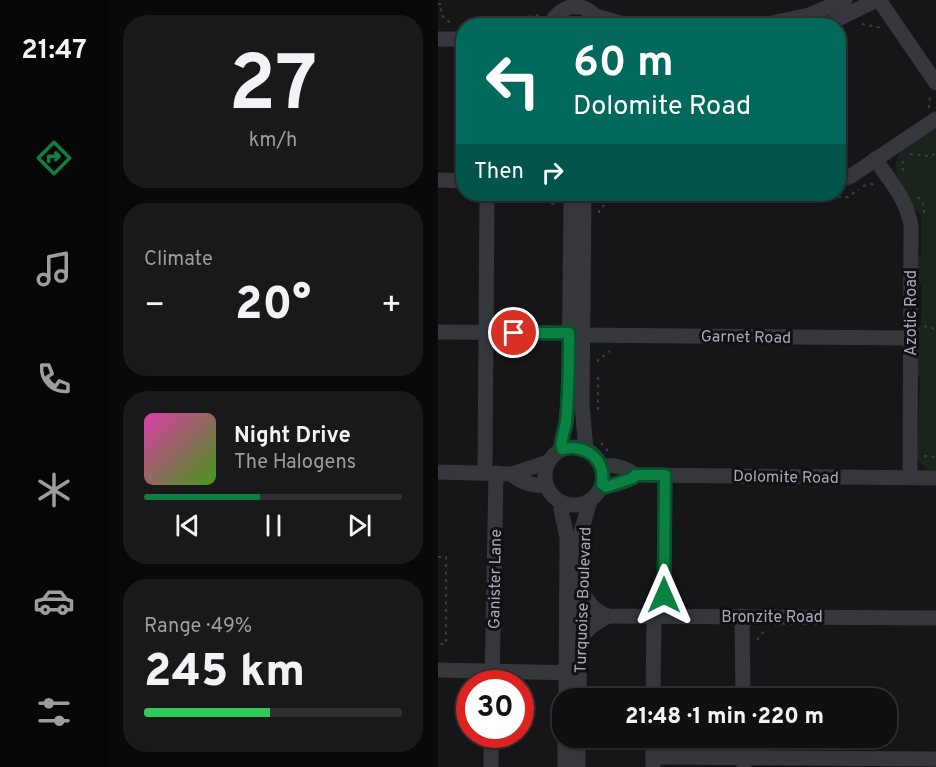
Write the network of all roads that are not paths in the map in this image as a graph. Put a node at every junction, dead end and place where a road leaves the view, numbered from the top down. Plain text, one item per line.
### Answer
1 (845, 0) edge
2 (878, 0) edge
3 (558, 6) edge
4 (592, 13) edge
5 (607, 18) edge
6 (795, 18) edge
7 (841, 18) edge
8 (456, 34) edge
9 (438, 39) edge
10 (930, 85) edge
11 (932, 115) edge
12 (875, 159) junction
13 (846, 178) edge
14 (438, 180) edge
15 (456, 181) edge
16 (487, 201) edge
17 (564, 201) edge
18 (584, 201) edge
19 (438, 332) edge
20 (487, 333) junction
21 (576, 334) junction
22 (909, 338) junction
23 (562, 449) junction
24 (586, 450) junction
25 (548, 462) junction
26 (602, 467) junction
27 (438, 472) edge
28 (490, 473) junction
29 (512, 474) junction
30 (635, 475) junction
31 (665, 475) junction
32 (910, 477) junction
33 (936, 477) edge
34 (602, 484) junction
35 (546, 485) junction
36 (590, 501) junction
37 (561, 503) junction
38 (580, 587) junction
39 (608, 616) junction
40 (659, 616) junction
41 (742, 616) junction
42 (936, 618) edge
43 (579, 638) junction
44 (438, 670) edge
45 (493, 670) edge
46 (456, 673) edge
47 (573, 673) junction
48 (534, 675) edge
49 (565, 688) edge
50 (576, 688) edge
51 (654, 688) edge
52 (743, 688) edge
53 (491, 748) edge
54 (562, 748) edge
55 (578, 748) edge
56 (936, 759) edge
57 (653, 762) edge
58 (744, 763) edge
59 (491, 767) edge
60 (565, 767) edge
61 (578, 767) edge

1 - 6 street
2 - 7 street
2 - 10 street
3 - 4 street
4 - 5 street
8 - 9 street
11 - 12 street
12 - 13 street
12 - 22 street, Azotic Road
14 - 15 street
16 - 20 street, Ganister Lane
17 - 21 street
18 - 21 street
19 - 20 street, Garnet Road
20 - 21 street, Garnet Road
20 - 28 street, Ganister Lane
21 - 22 street, Garnet Road
21 - 23 street
21 - 24 street
22 - 32 street, Azotic Road
23 - 24 street
23 - 25 street
24 - 26 street
25 - 29 street
25 - 35 street
26 - 30 street, Dolomite Road
26 - 34 street
27 - 28 street
28 - 29 street
28 - 45 street, Ganister Lane
29 - 35 street
30 - 31 street, Dolomite Road
30 - 34 street, Dolomite Road
31 - 32 street, Dolomite Road
31 - 40 street
32 - 33 street, Dolomite Road
34 - 36 street
35 - 37 street
36 - 37 street
36 - 38 street, Turquoise Boulevard
37 - 47 street, Turquoise Boulevard
38 - 39 street
38 - 43 street, Turquoise Boulevard
39 - 40 street, Bronzite Road
39 - 43 street
40 - 41 street, Bronzite Road
40 - 51 street
41 - 42 street, Bronzite Road
41 - 52 street
43 - 47 street, Turquoise Boulevard
44 - 46 street
47 - 48 street
47 - 49 street, Turquoise Boulevard
47 - 50 street, Turquoise Boulevard
53 - 59 street
54 - 60 street
55 - 61 street
56 - 58 street
57 - 58 street

